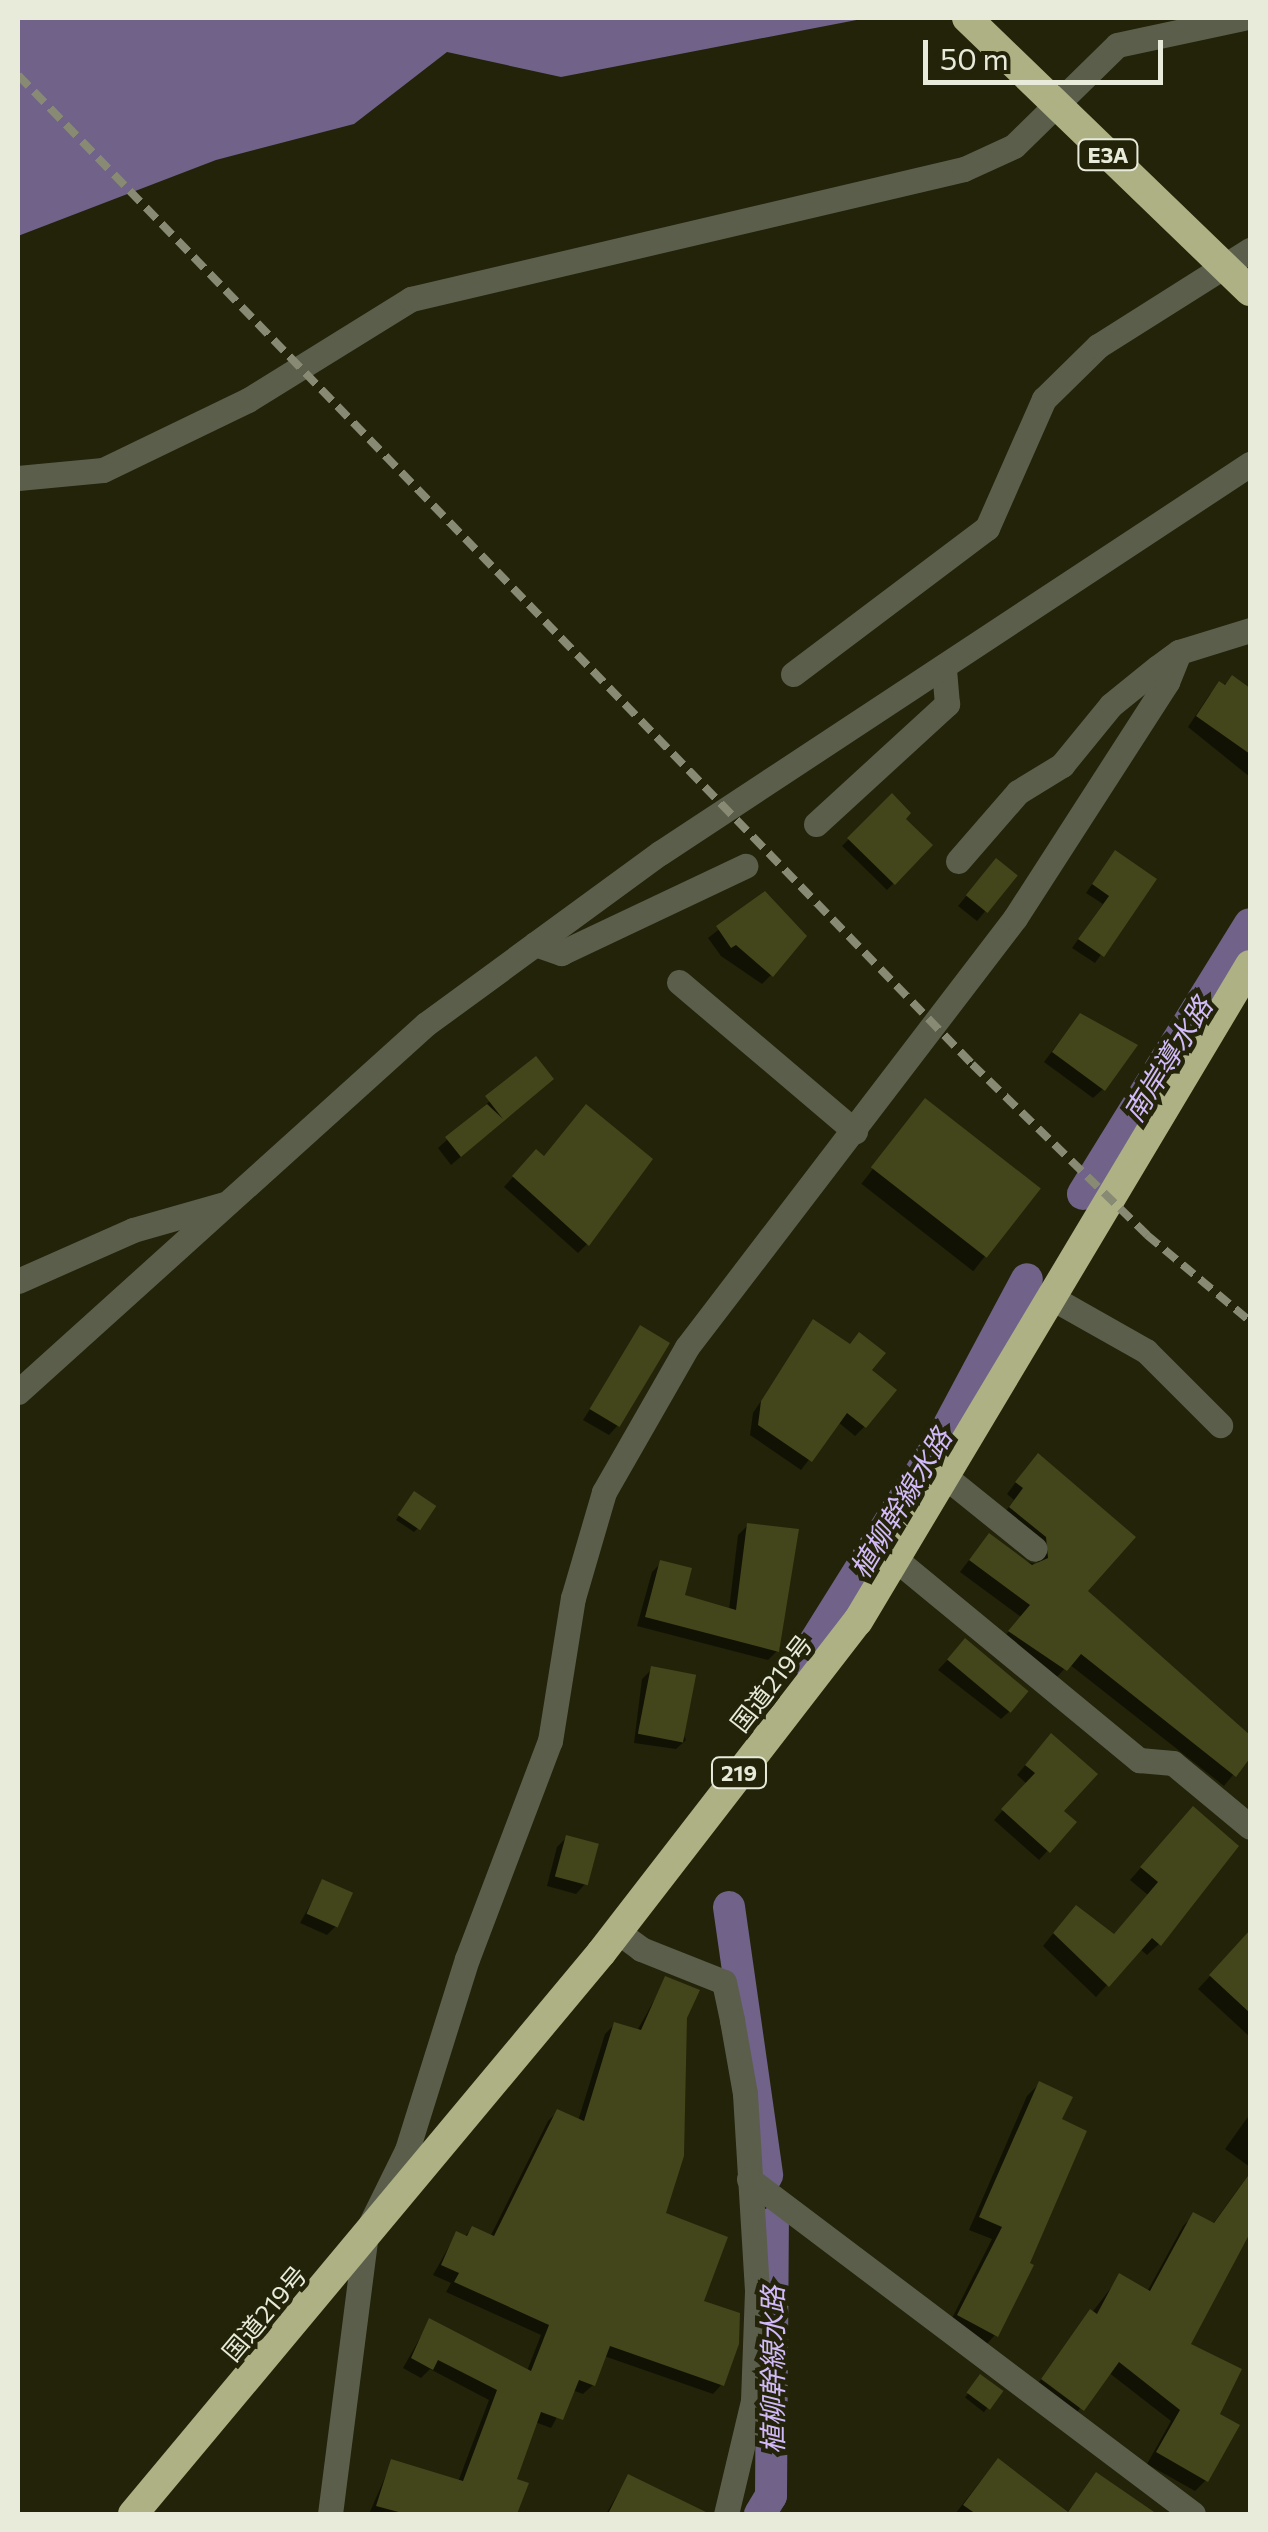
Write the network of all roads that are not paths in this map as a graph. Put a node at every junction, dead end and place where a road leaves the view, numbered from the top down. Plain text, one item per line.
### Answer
1 (967, 18) edge
2 (1243, 18) edge
3 (1250, 250) edge
4 (1250, 291) edge
5 (1250, 464) edge
6 (18, 478) edge
7 (1250, 630) edge
8 (1179, 652) junction
9 (944, 667) junction
10 (793, 674) dead end
11 (816, 824) dead end
12 (958, 861) dead end
13 (745, 866) dead end
14 (535, 944) junction
15 (1250, 964) edge
16 (679, 982) dead end
17 (855, 1132) junction
18 (229, 1202) junction
19 (18, 1280) edge
20 (1054, 1298) junction
21 (18, 1392) edge
22 (1220, 1425) dead end
23 (942, 1474) junction
24 (1035, 1549) dead end
25 (894, 1558) junction
26 (1250, 1827) edge
27 (618, 1932) junction
28 (749, 2179) junction
29 (366, 2233) junction
30 (133, 2514) edge
31 (330, 2514) edge
32 (726, 2514) edge
33 (1193, 2514) edge

1 - 4 highway, E3A, bridge
2 - 6 street
3 - 10 street
5 - 9 street
7 - 8 street
8 - 12 street
8 - 17 street
9 - 11 street
9 - 14 street
13 - 14 street
14 - 18 street
15 - 20 highway, 国道219号 / 219
16 - 17 street
17 - 29 street
18 - 19 street
18 - 21 street
20 - 22 street
20 - 23 highway, 国道219号 / 219
23 - 24 street
23 - 25 highway, 国道219号 / 219
25 - 26 street
25 - 27 highway, 国道219号 / 219
27 - 28 street
27 - 29 highway, 国道219号 / 219
28 - 32 street
28 - 33 street
29 - 30 highway, 国道219号 / 219
29 - 31 street

